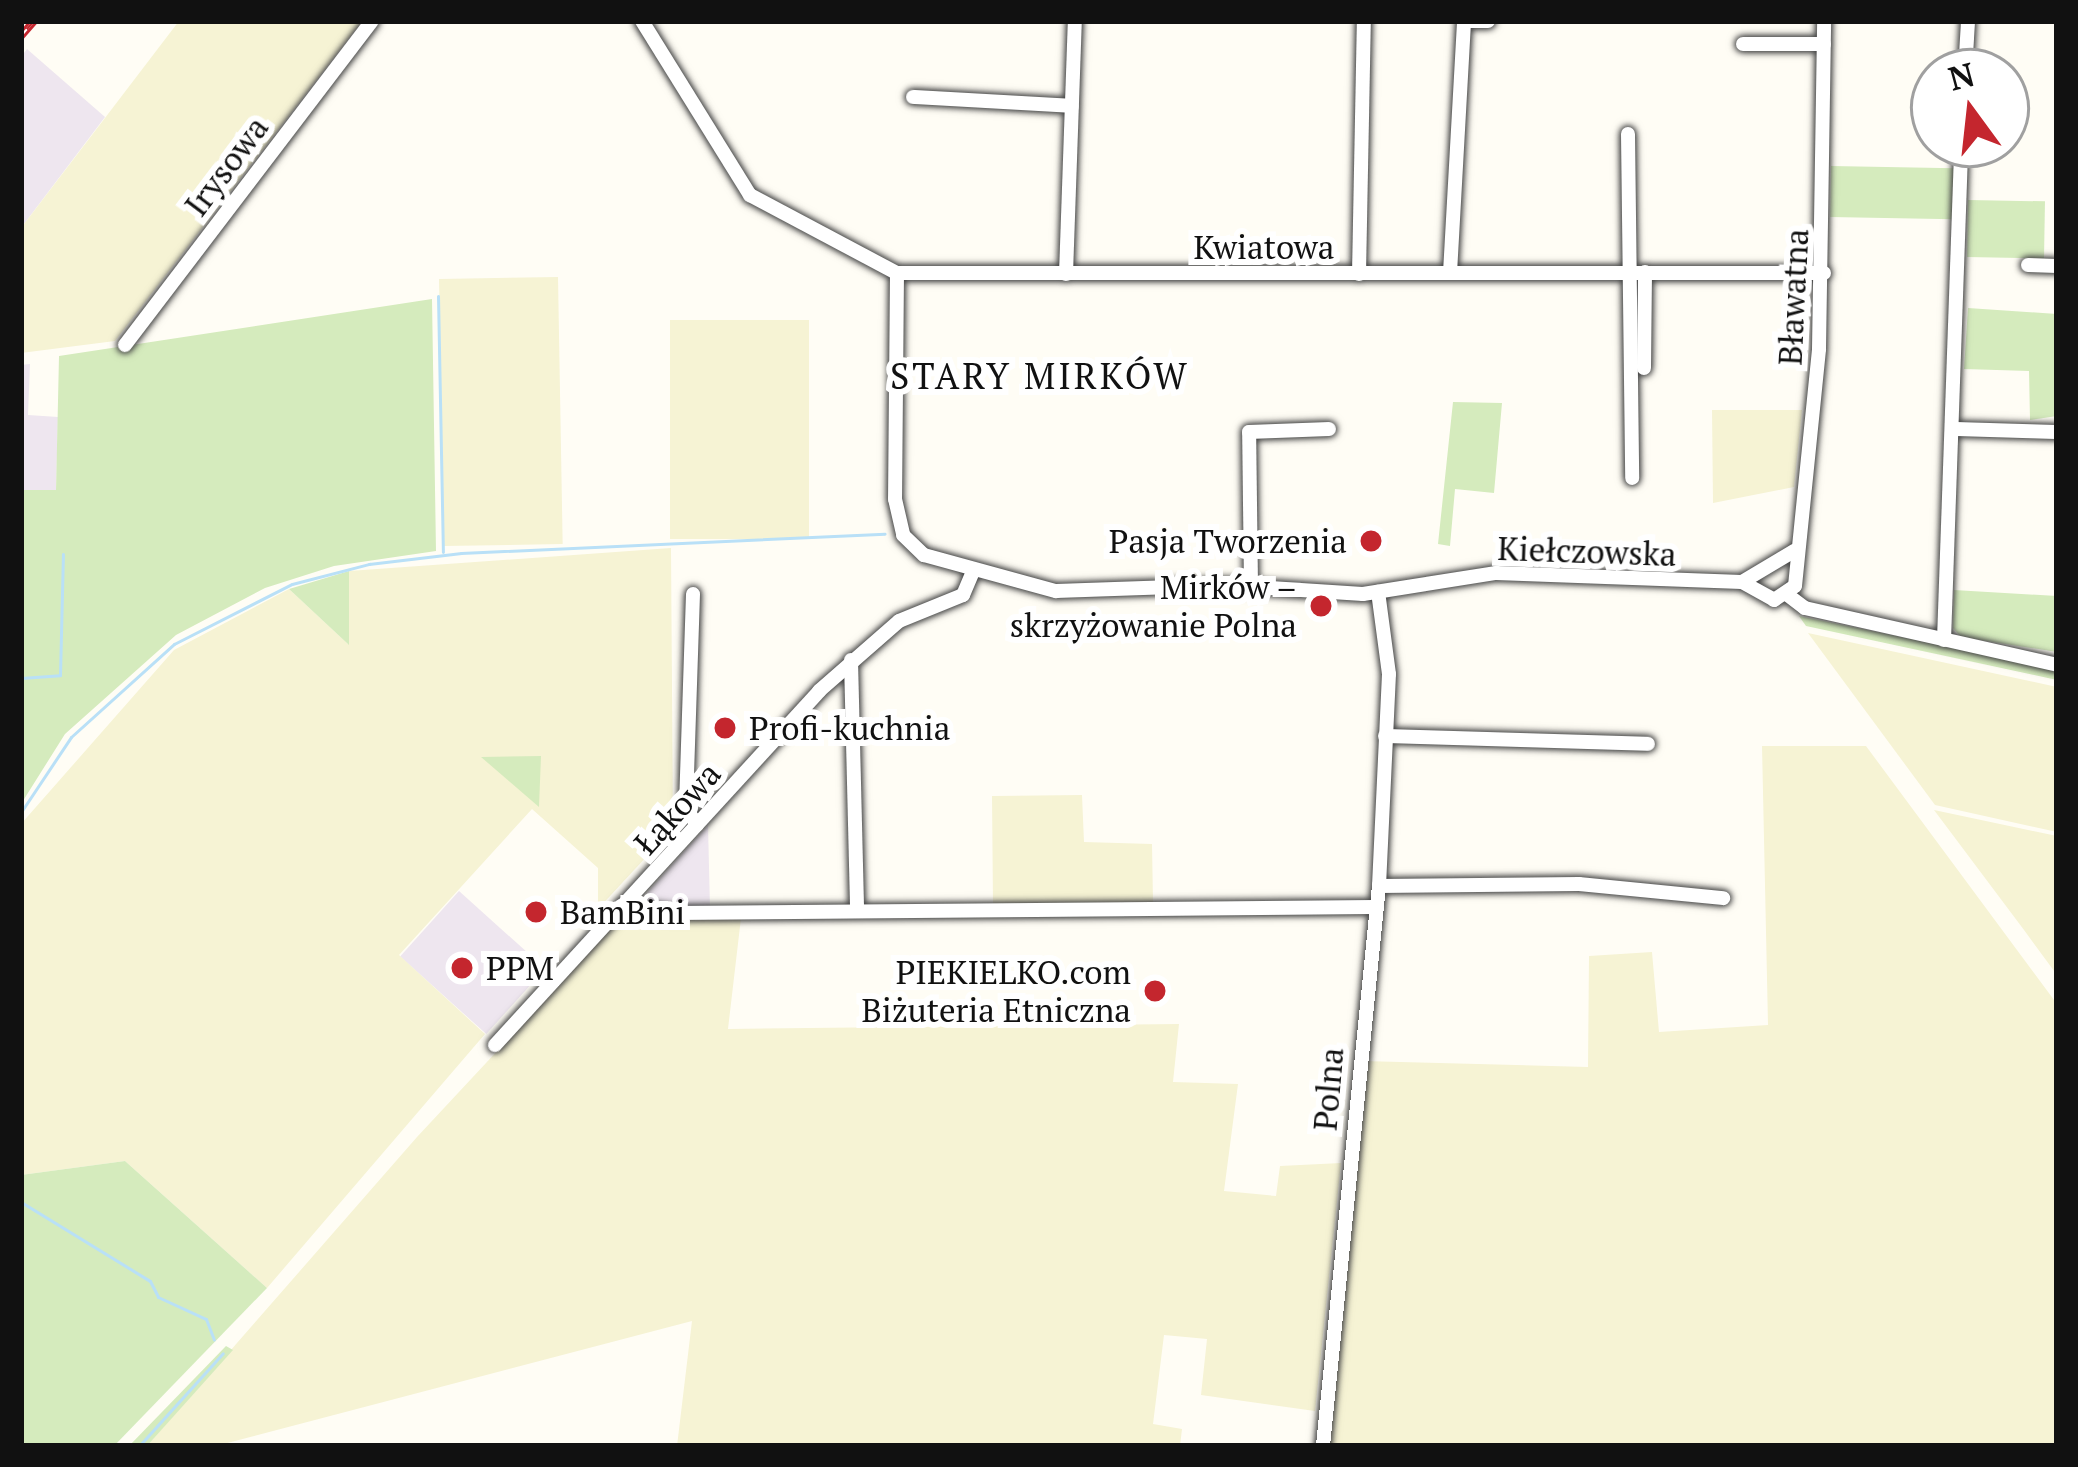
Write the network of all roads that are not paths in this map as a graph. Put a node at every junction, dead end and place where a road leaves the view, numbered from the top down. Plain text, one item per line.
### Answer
1 (372, 21) edge
2 (642, 21) edge
3 (1076, 21) edge
4 (1364, 21) edge
5 (1464, 21) edge
6 (1488, 21) edge
7 (1824, 21) edge
8 (1743, 44) dead end
9 (1824, 44) junction
10 (913, 97) dead end
11 (1072, 106) junction
12 (1628, 134) dead end
13 (1960, 168) edge
14 (2028, 265) dead end
15 (2057, 266) edge
16 (1637, 272) junction
17 (897, 273) junction
18 (1450, 273) junction
19 (1824, 273) junction
20 (1066, 274) junction
21 (1359, 274) junction
22 (125, 345) dead end
23 (1644, 368) dead end
24 (1329, 429) dead end
25 (1955, 429) junction
26 (2057, 432) edge
27 (1632, 478) dead end
28 (1794, 551) junction
29 (973, 572) junction
30 (1742, 583) junction
31 (1251, 585) junction
32 (1378, 592) junction
33 (693, 594) dead end
34 (1782, 598) junction
35 (1944, 640) junction
36 (851, 660) junction
37 (2057, 664) edge
38 (1385, 736) junction
39 (1648, 744) dead end
40 (697, 825) junction
41 (1379, 886) junction
42 (1723, 898) dead end
43 (621, 906) junction
44 (1374, 907) junction
45 (857, 911) junction
46 (495, 1046) dead end
47 (1323, 1446) edge

1 - 22 street, Irysowa
2 - 17 street
3 - 11 street
4 - 21 street
5 - 6 street
5 - 18 street
7 - 9 street, Bławatna
8 - 9 street
9 - 19 street, Bławatna
10 - 11 street
11 - 20 street
12 - 16 street
13 - 25 street
14 - 15 street
16 - 18 street, Kwiatowa
16 - 19 street, Kwiatowa
16 - 23 street
16 - 27 street
17 - 20 street, Kwiatowa
17 - 29 street, Kiełczowska
18 - 21 street, Kwiatowa
19 - 28 street, Bławatna
20 - 21 street, Kwiatowa
24 - 31 street
25 - 26 street
25 - 35 street
28 - 30 street
28 - 34 street, Bławatna
29 - 31 street, Kiełczowska
29 - 36 street, Łąkowa
30 - 32 street, Kiełczowska
30 - 34 street, Kiełczowska
31 - 32 street, Kiełczowska
32 - 38 street, Polna
33 - 40 street
34 - 35 street, Kiełczowska
35 - 37 street, Kiełczowska
36 - 40 street, Łąkowa
36 - 45 street
38 - 39 street
38 - 41 street, Polna
40 - 43 street, Łąkowa
41 - 42 street
41 - 44 street, Polna
43 - 45 street
43 - 46 street, Łąkowa
44 - 45 street
44 - 47 street, Polna

